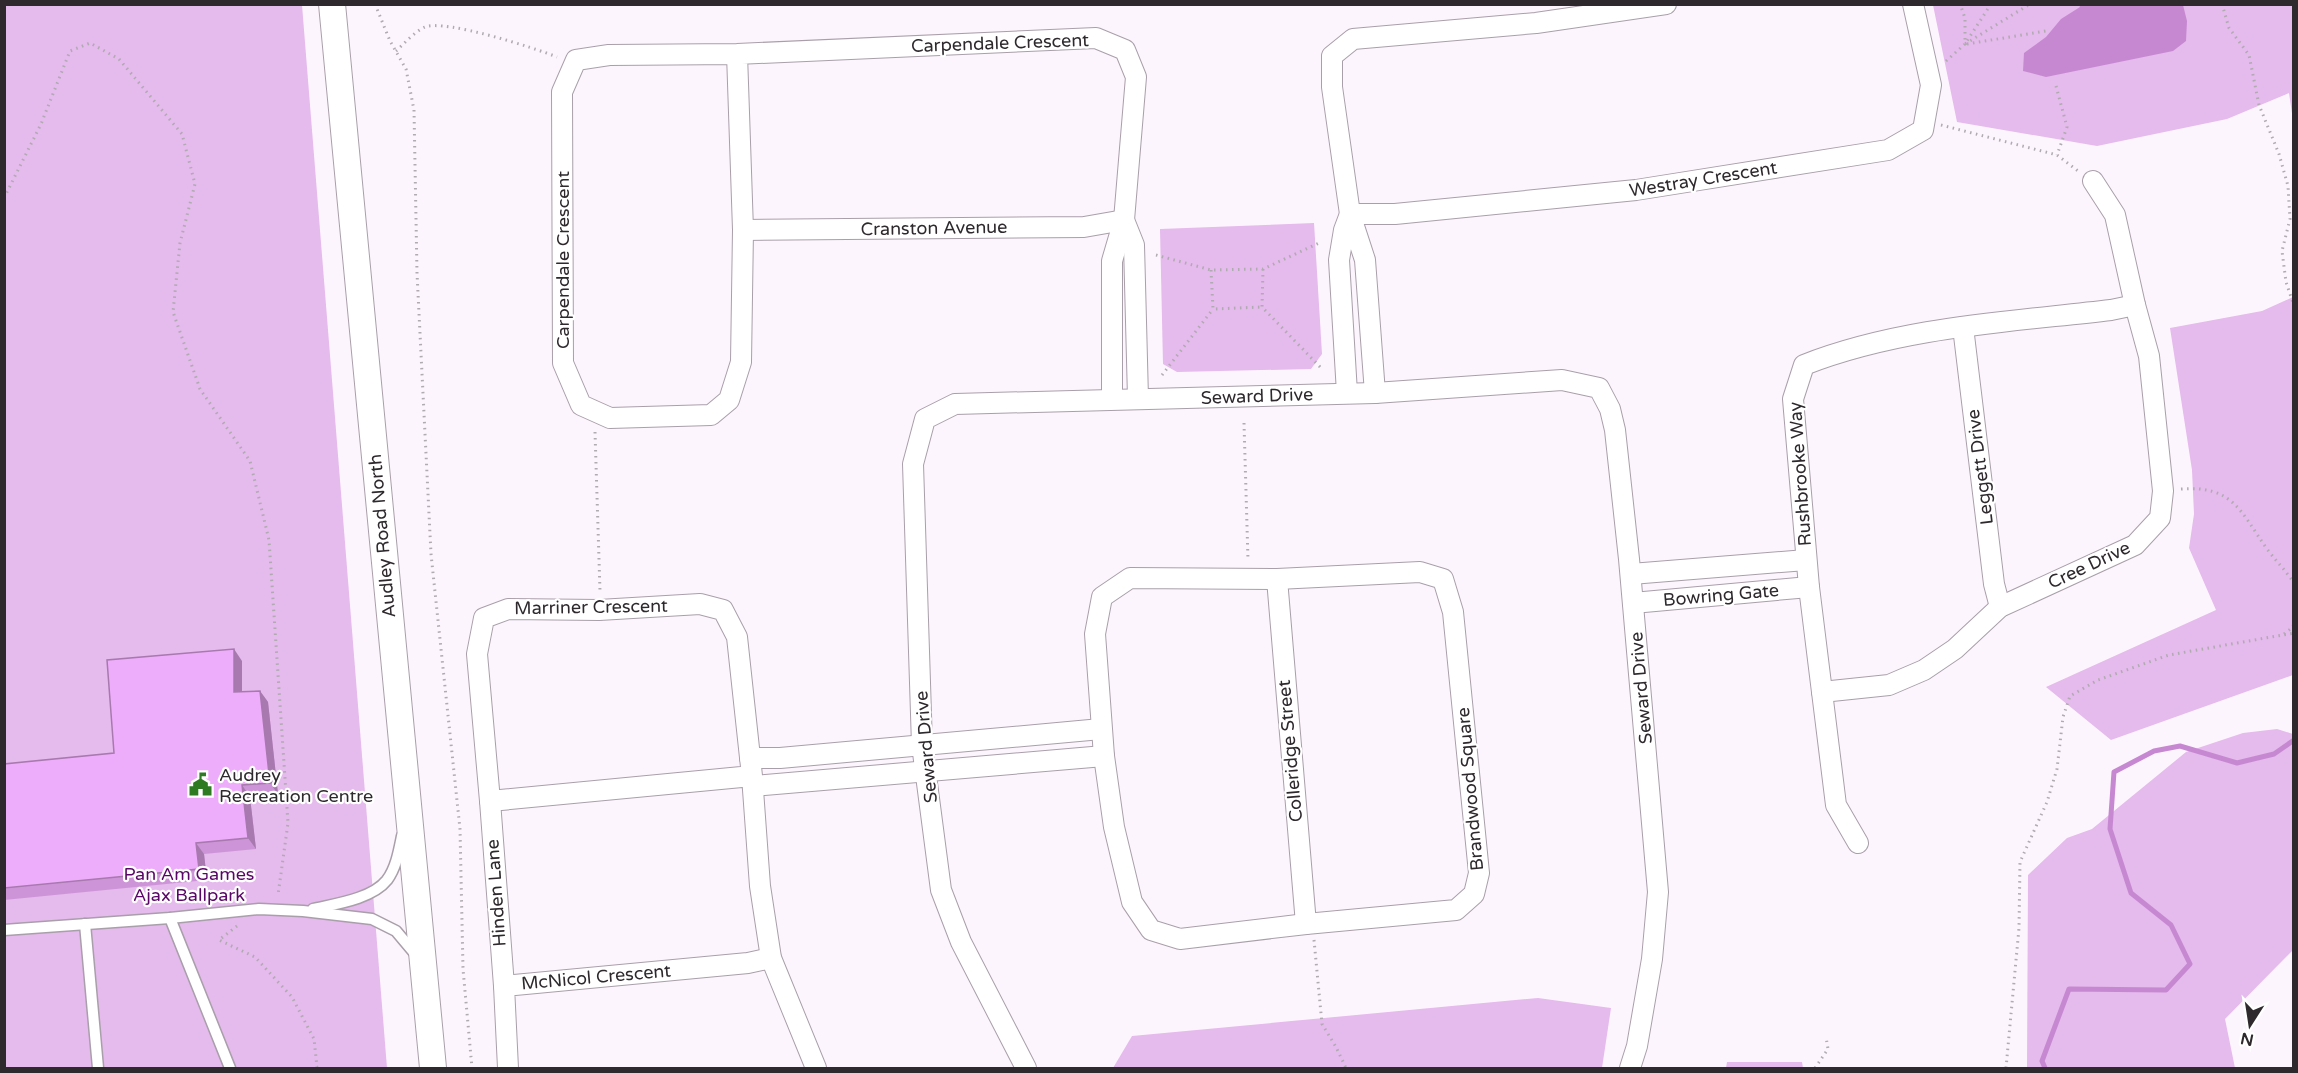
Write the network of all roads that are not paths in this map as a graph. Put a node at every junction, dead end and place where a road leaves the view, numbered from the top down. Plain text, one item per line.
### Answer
1 (332, 4) edge
2 (1666, 4) edge
3 (1913, 4) edge
4 (737, 54) junction
5 (2093, 182) road end
6 (1350, 214) junction
7 (1124, 220) junction
8 (743, 230) junction
9 (2134, 305) junction
10 (1963, 327) junction
11 (1347, 393) junction
12 (1376, 393) junction
13 (1138, 398) junction
14 (1112, 399) junction
15 (1806, 560) junction
16 (1631, 574) junction
17 (1277, 579) junction
18 (1809, 587) junction
19 (1633, 603) junction
20 (2000, 607) junction
21 (1822, 692) junction
22 (1101, 729) junction
23 (922, 745) junction
24 (1104, 756) junction
25 (927, 771) junction
26 (752, 774) junction
27 (490, 801) junction
28 (408, 807) junction
29 (1858, 843) dead end
30 (303, 911) junction
31 (170, 918) junction
32 (85, 924) junction
33 (1309, 924) junction
34 (4, 930) edge
35 (771, 958) junction
36 (423, 963) junction
37 (504, 986) junction
38 (1636, 1046) junction
39 (98, 1068) edge
40 (230, 1068) edge
41 (433, 1068) edge
42 (508, 1068) edge
43 (816, 1068) edge
44 (1026, 1068) edge
45 (1630, 1068) edge
46 (1640, 1068) edge

1 - 28 street, Audley Road North
2 - 6 street
3 - 6 street, Westray Crescent
4 - 7 street, Carpendale Crescent
4 - 8 street
4 - 8 street, Carpendale Crescent
5 - 9 street, Cree Drive
6 - 11 street
6 - 12 street
7 - 8 street, Cranston Avenue
7 - 13 street, Carpendale Crescent
7 - 14 street, Carpendale Crescent
9 - 10 street, Rushbrooke Way
9 - 20 street, Cree Drive
10 - 15 street, Rushbrooke Way
10 - 20 street, Leggett Drive
11 - 12 street, Seward Drive
11 - 13 street, Seward Drive
12 - 16 street, Seward Drive
13 - 14 street, Seward Drive
14 - 23 street, Seward Drive
15 - 16 street, Bowring Gate
15 - 18 street, Rushbrooke Way
16 - 19 street, Seward Drive
17 - 22 street, Brandwood Square
17 - 33 street, Colleridge Street
17 - 33 street, Brandwood Square
18 - 19 street, Bowring Gate
18 - 21 street, Rushbrooke Way
19 - 38 street, Seward Drive
20 - 21 street, Cree Drive
21 - 29 street, Rushbrooke Way
22 - 23 street
22 - 24 street, Brandwood Square
23 - 25 street, Seward Drive
23 - 26 street
24 - 25 street
24 - 33 street, Brandwood Square
25 - 26 street
25 - 44 street, Seward Drive
26 - 27 street
26 - 27 street, Marriner Crescent
26 - 35 street
27 - 37 street, Hinden Lane
28 - 30 lane
28 - 36 street, Audley Road North
30 - 31 lane
30 - 36 lane
31 - 32 lane
31 - 40 lane
32 - 34 lane
32 - 39 lane
35 - 37 street, McNicol Crescent
35 - 43 street
36 - 41 street, Audley Road North
37 - 42 street, McNicol Crescent
38 - 45 street, Seward Drive
38 - 46 street, Seward Drive

